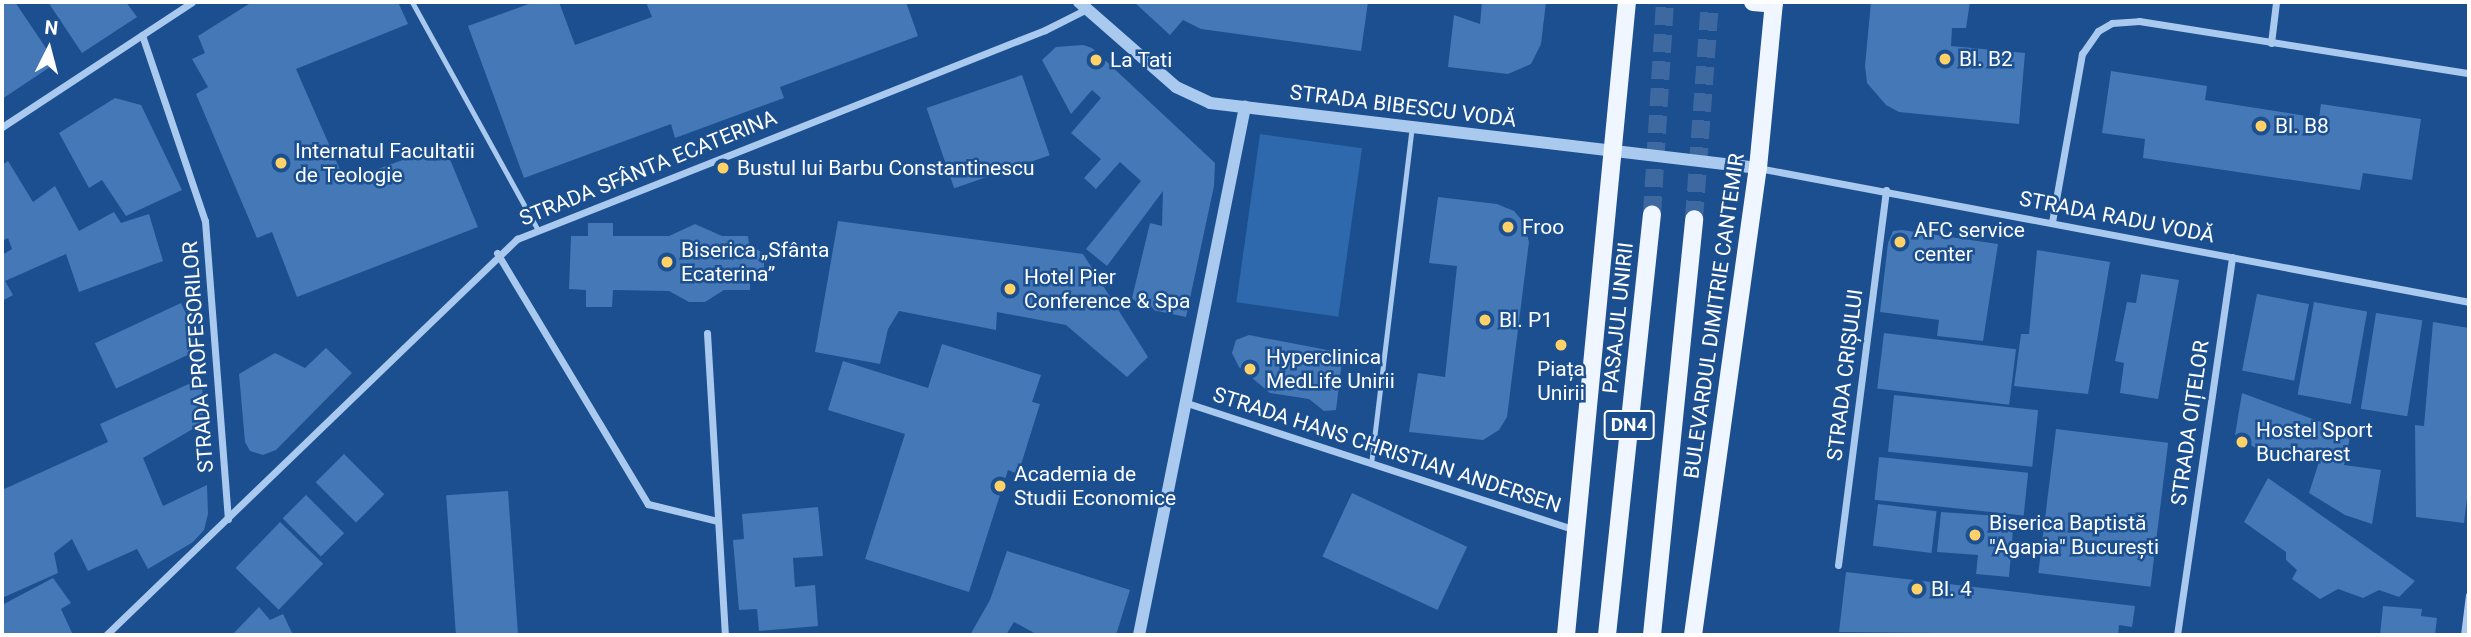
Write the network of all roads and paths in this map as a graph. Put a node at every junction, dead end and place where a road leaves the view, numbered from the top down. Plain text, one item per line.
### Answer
1 (192, 2) edge
2 (412, 2) edge
3 (1627, 2) edge
4 (1753, 2) edge
5 (2276, 2) edge
6 (1774, 3) edge
7 (1083, 5) edge
8 (142, 35) junction
9 (2271, 43) junction
10 (2469, 73) edge
11 (1245, 107) junction
12 (2, 127) edge
13 (1412, 127) junction
14 (1612, 150) junction
15 (1758, 167) junction
16 (1886, 190) junction
17 (1652, 214) tunnel mouth
18 (1694, 219) tunnel mouth
19 (2052, 222) junction
20 (537, 228) junction
21 (497, 253) junction
22 (2232, 257) junction
23 (2469, 302) edge
24 (707, 333) dead end
25 (1186, 403) junction
26 (1371, 464) junction
27 (228, 519) junction
28 (718, 521) junction
29 (1576, 531) junction
30 (1838, 565) dead end
31 (2469, 595) edge
32 (106, 635) edge
33 (725, 635) edge
34 (1139, 635) edge
35 (1566, 635) edge
36 (1606, 635) edge
37 (1652, 635) edge
38 (1693, 635) edge
39 (2177, 635) edge
40 (2464, 635) edge

1 - 8 street
2 - 20 lane
3 - 14 main road
4 - 6 main road
5 - 9 street
6 - 15 main road, BULEVARDUL DIMITRIE CANTEMIR
7 - 11 street, STRADA BIBESCU VODĂ
7 - 20 street, STRADA SFÂNTA ECATERINA
8 - 12 street
8 - 27 street, STRADA PROFESORILOR
9 - 10 street
9 - 19 street
11 - 13 street, STRADA BIBESCU VODĂ
11 - 25 street
13 - 14 street, STRADA BIBESCU VODĂ
13 - 26 lane
14 - 15 street, STRADA BIBESCU VODĂ
14 - 29 main road
15 - 16 street, STRADA RADU VODĂ
15 - 38 main road, BULEVARDUL DIMITRIE CANTEMIR
16 - 19 street, STRADA RADU VODĂ
16 - 30 street, STRADA CRIȘULUI
17 - 36 main road, PASAJUL UNIRII / DN4
18 - 37 main road, DN4
19 - 22 street, STRADA RADU VODĂ
20 - 21 street, STRADA SFÂNTA ECATERINA
21 - 27 street, STRADA SFÂNTA ECATERINA
21 - 28 street
22 - 23 street, STRADA RADU VODĂ
22 - 39 street, STRADA OIȚELOR
24 - 28 street
25 - 26 street, STRADA HANS CHRISTIAN ANDERSEN
25 - 34 street
26 - 29 street, STRADA HANS CHRISTIAN ANDERSEN
27 - 32 street, STRADA SFÂNTA ECATERINA
28 - 33 street
29 - 35 main road
31 - 40 street

